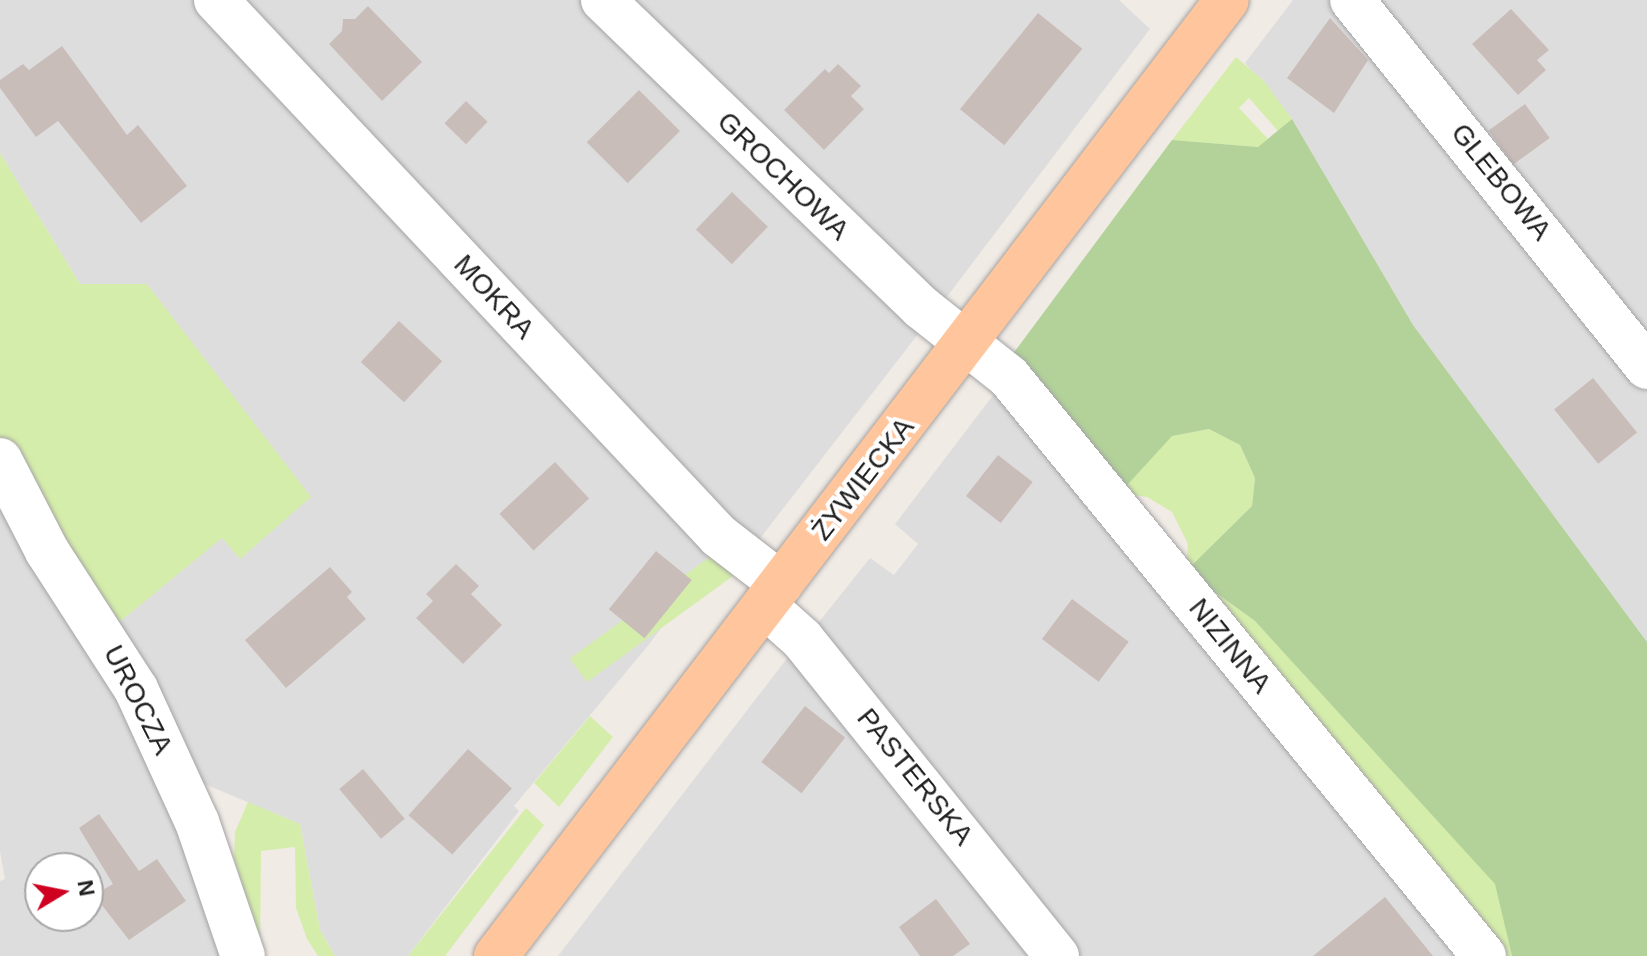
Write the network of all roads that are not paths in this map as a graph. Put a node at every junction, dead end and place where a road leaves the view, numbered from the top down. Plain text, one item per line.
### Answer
1 (216, 0) edge
2 (603, 0) edge
3 (1227, 0) edge
4 (1352, 0) edge
5 (968, 345) junction
6 (1647, 367) edge
7 (0, 460) edge
8 (773, 595) junction
9 (243, 956) edge
10 (496, 956) edge
11 (1057, 956) edge
12 (1484, 956) edge

1 - 8 street, MOKRA
2 - 5 street, GROCHOWA
3 - 5 main road, ŻYWIECKA
4 - 6 street, GLEBOWA
5 - 8 main road, ŻYWIECKA
5 - 12 street, NIZINNA
7 - 9 street, UROCZA
8 - 10 main road, ŻYWIECKA
8 - 11 street, PASTERSKA

